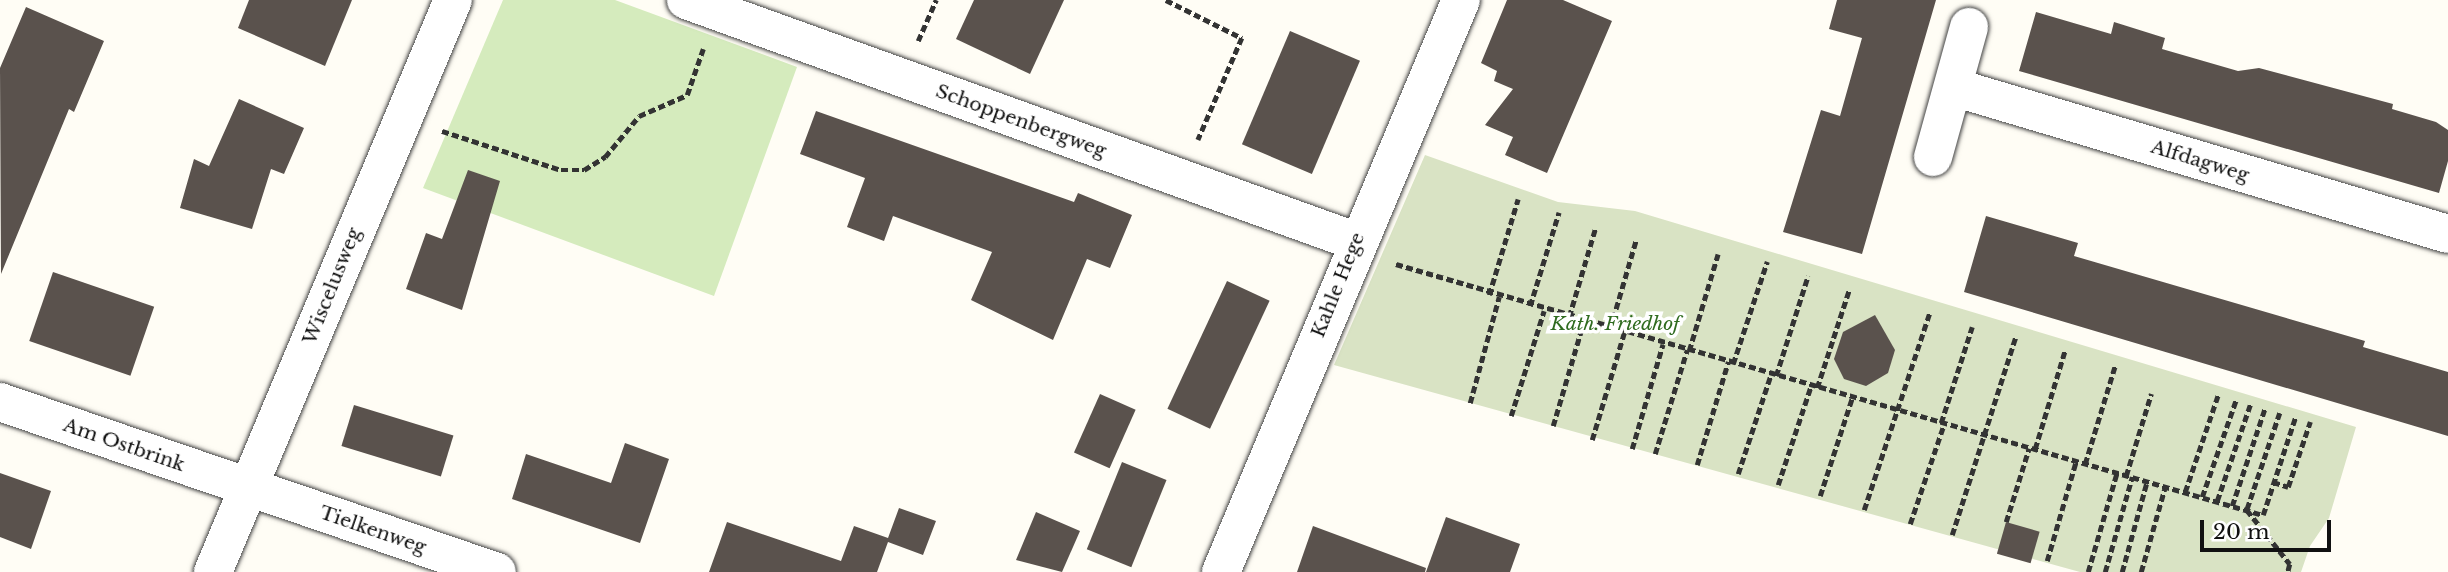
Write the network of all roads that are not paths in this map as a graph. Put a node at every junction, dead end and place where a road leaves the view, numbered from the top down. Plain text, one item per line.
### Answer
1 (453, 0) edge
2 (1461, 0) edge
3 (702, 6) edge
4 (1969, 27) dead end
5 (1953, 87) junction
6 (1933, 157) dead end
7 (2448, 234) edge
8 (1354, 245) junction
9 (0, 402) edge
10 (248, 487) junction
11 (213, 572) edge
12 (497, 572) edge
13 (1221, 572) edge

1 - 10 street, Wiscelusweg
2 - 8 street, Kahle Hege
3 - 8 street, Schoppenbergweg
4 - 5 street
5 - 6 street
5 - 7 street, Alfdagweg
8 - 13 street, Kahle Hege
9 - 10 street, Am Ostbrink
10 - 11 street, Wiscelusweg
10 - 12 street, Tielkenweg

